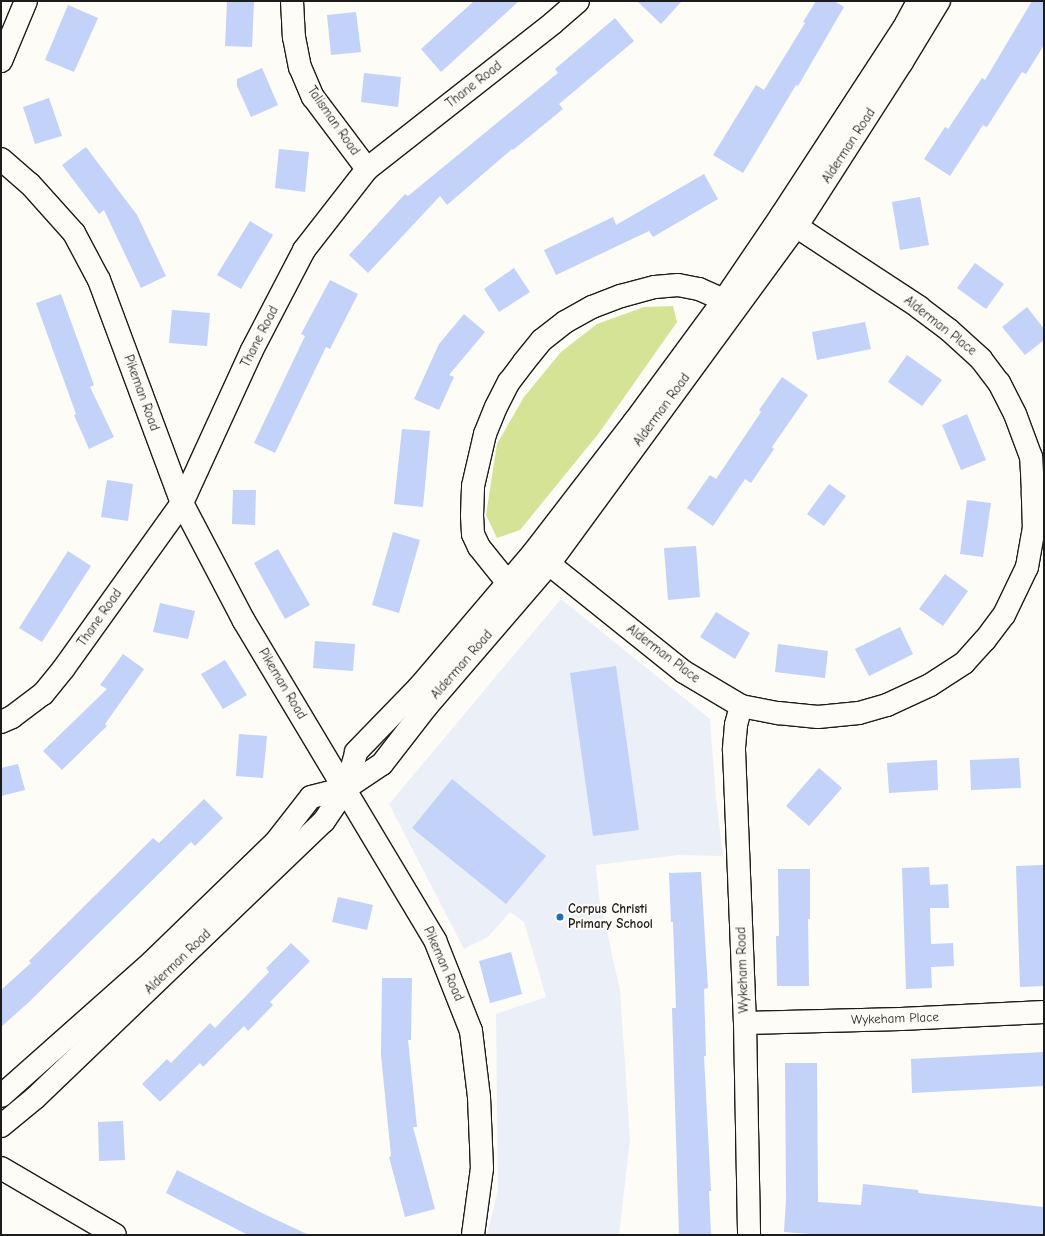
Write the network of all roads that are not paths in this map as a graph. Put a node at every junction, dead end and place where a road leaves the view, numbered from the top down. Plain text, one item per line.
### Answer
1 (26, 1) edge
2 (292, 1) edge
3 (578, 1) edge
4 (918, 1) edge
5 (939, 1) edge
6 (1, 61) edge
7 (1, 159) edge
8 (367, 169) junction
9 (789, 222) junction
10 (724, 300) junction
11 (182, 503) junction
12 (549, 564) junction
13 (508, 582) junction
14 (741, 706) junction
15 (1, 722) edge
16 (346, 788) junction
17 (1044, 1012) edge
18 (745, 1023) junction
19 (1, 1096) edge
20 (1, 1126) edge
21 (1, 1168) edge
22 (115, 1235) edge
23 (473, 1235) edge
24 (749, 1235) edge

1 - 6 street
2 - 8 street, Talisman Road
3 - 8 street, Thane Road
4 - 9 street, Alderman Road
5 - 9 street, Alderman Road
7 - 11 street, Pikeman Road
8 - 11 street, Thane Road
9 - 10 street, Alderman Road
9 - 12 street, Alderman Road
9 - 14 street, Alderman Place
10 - 13 street, Alderman Road
10 - 13 street
11 - 15 street, Thane Road
11 - 16 street, Pikeman Road
12 - 14 street, Alderman Place
12 - 16 street, Alderman Road
13 - 16 street, Alderman Road
14 - 18 street, Wykeham Road
16 - 19 street, Alderman Road
16 - 20 street, Alderman Road
16 - 23 street, Pikeman Road
17 - 18 street, Wykeham Place
18 - 24 street, Wykeham Road
21 - 22 street

